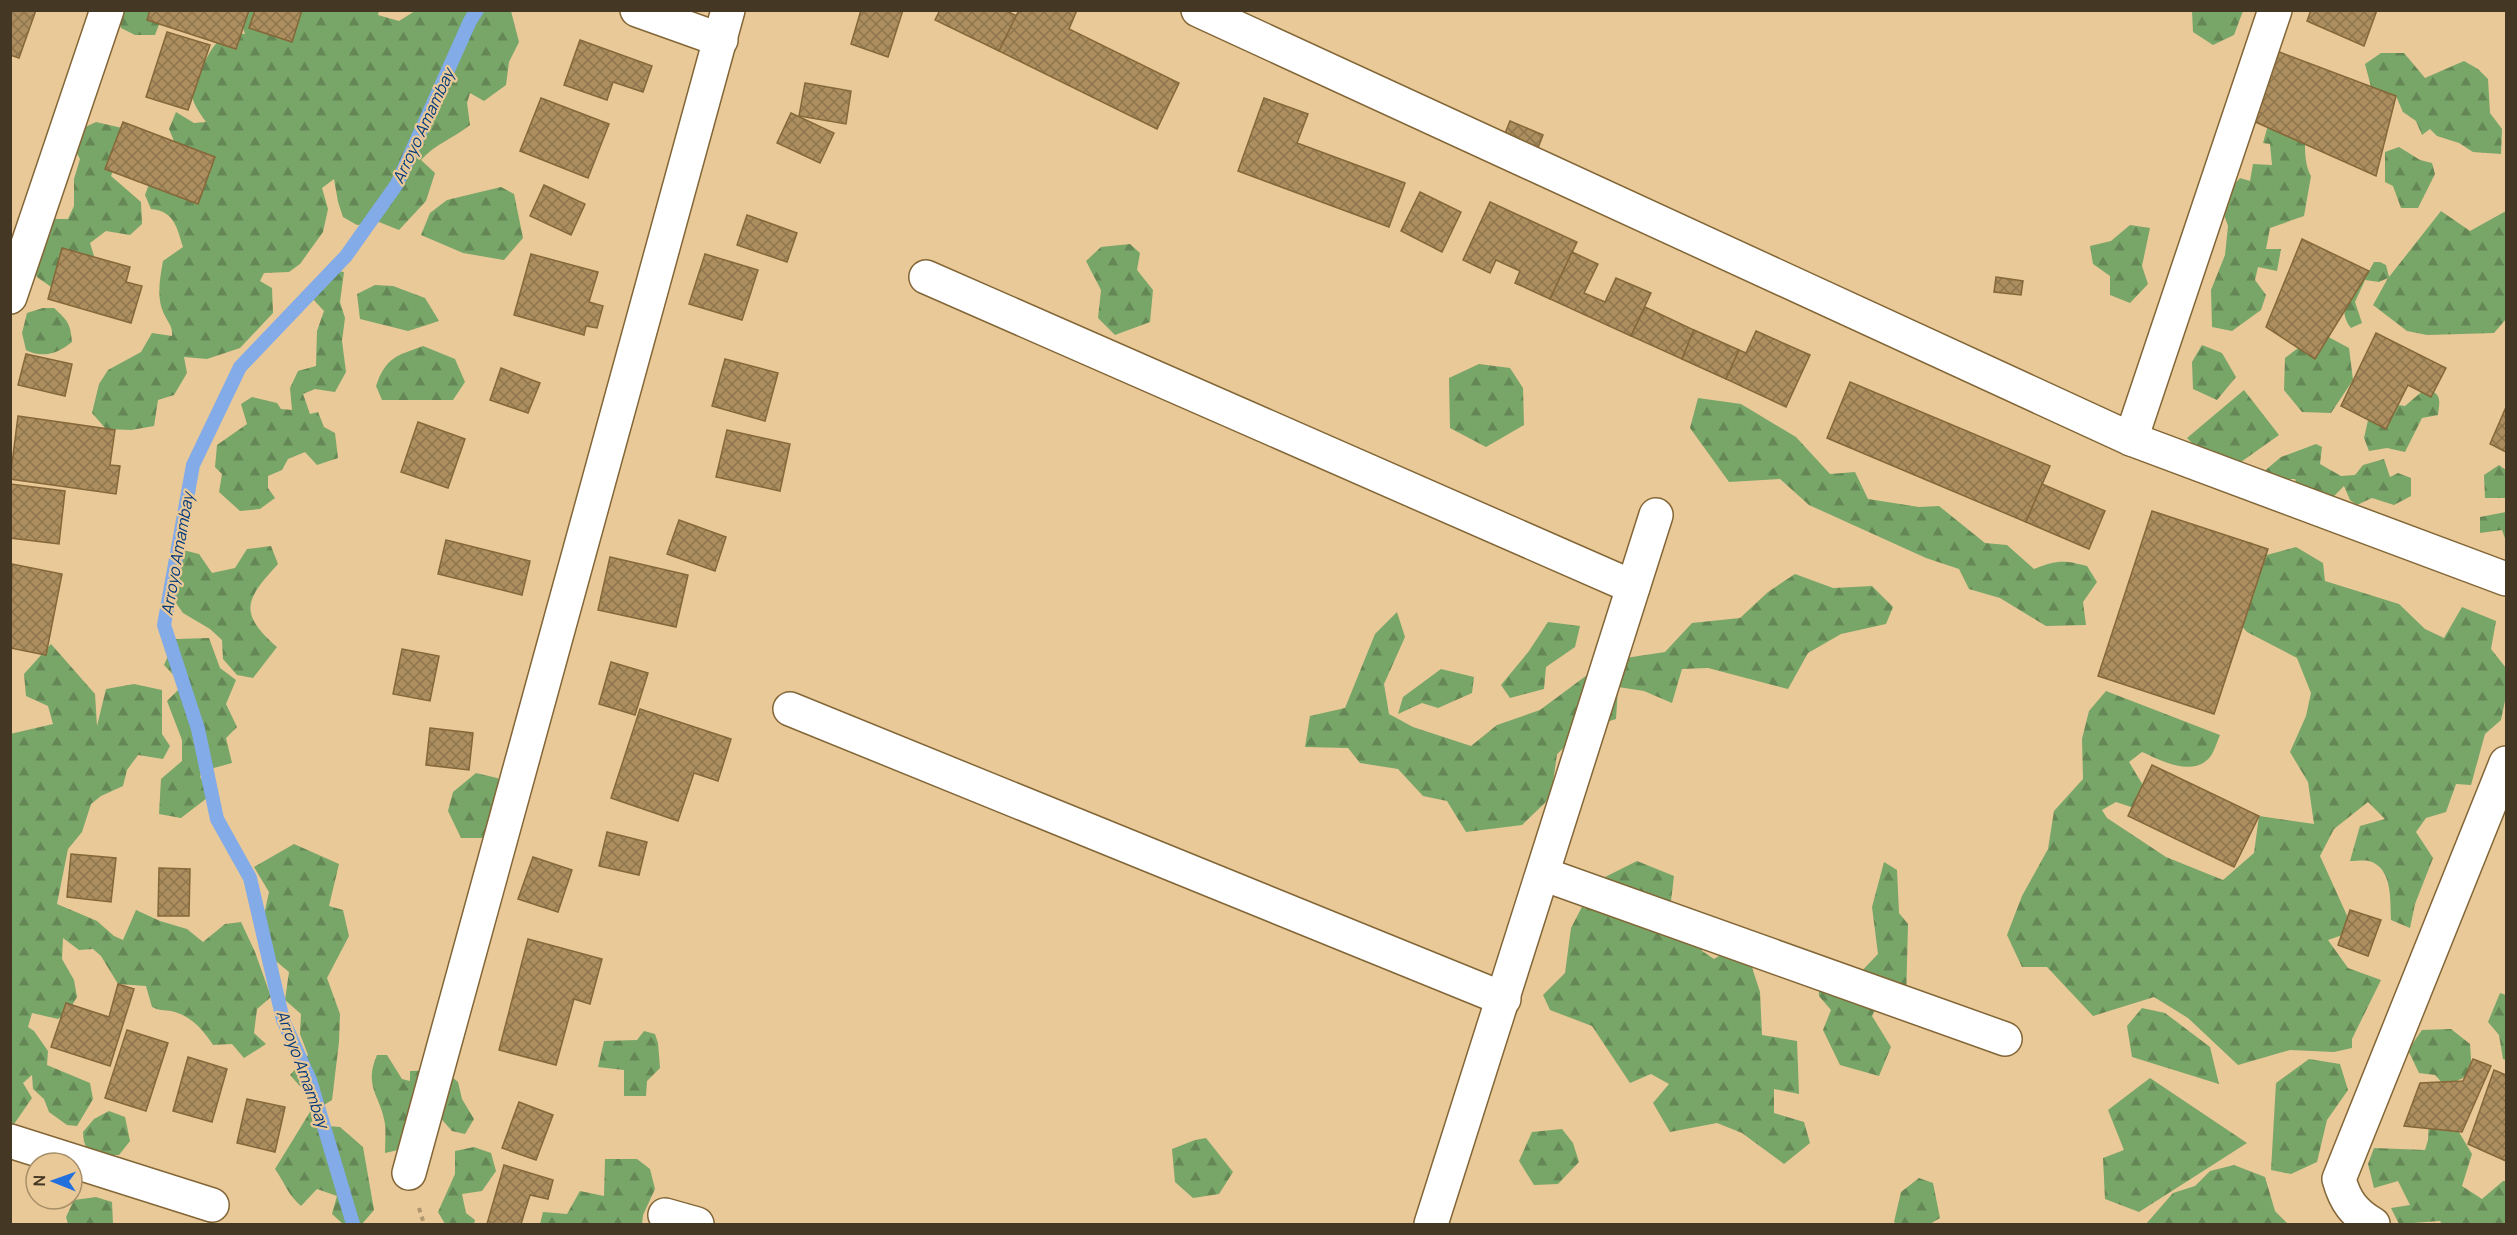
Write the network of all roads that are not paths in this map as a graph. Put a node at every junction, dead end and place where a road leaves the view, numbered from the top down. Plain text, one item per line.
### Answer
1 (107, 10) edge
2 (637, 10) edge
3 (1198, 10) edge
4 (2275, 10) edge
5 (725, 25) edge
6 (926, 277) dead end
7 (10, 297) edge
8 (2131, 439) junction
9 (1656, 514) dead end
10 (2506, 579) edge
11 (1633, 587) junction
12 (790, 709) dead end
13 (2506, 763) edge
14 (1543, 874) junction
15 (1504, 999) junction
16 (2005, 1039) dead end
17 (10, 1141) edge
18 (409, 1173) dead end
19 (212, 1205) dead end
20 (665, 1215) dead end
21 (696, 1224) edge
22 (1431, 1224) edge
23 (2373, 1224) edge

1 - 7 street
2 - 5 street
3 - 8 street
4 - 8 street
5 - 18 street
6 - 11 street
8 - 10 street
9 - 11 street
11 - 14 street
12 - 15 street
13 - 23 street
14 - 15 street
14 - 16 street
15 - 22 street
17 - 19 street
20 - 21 street

